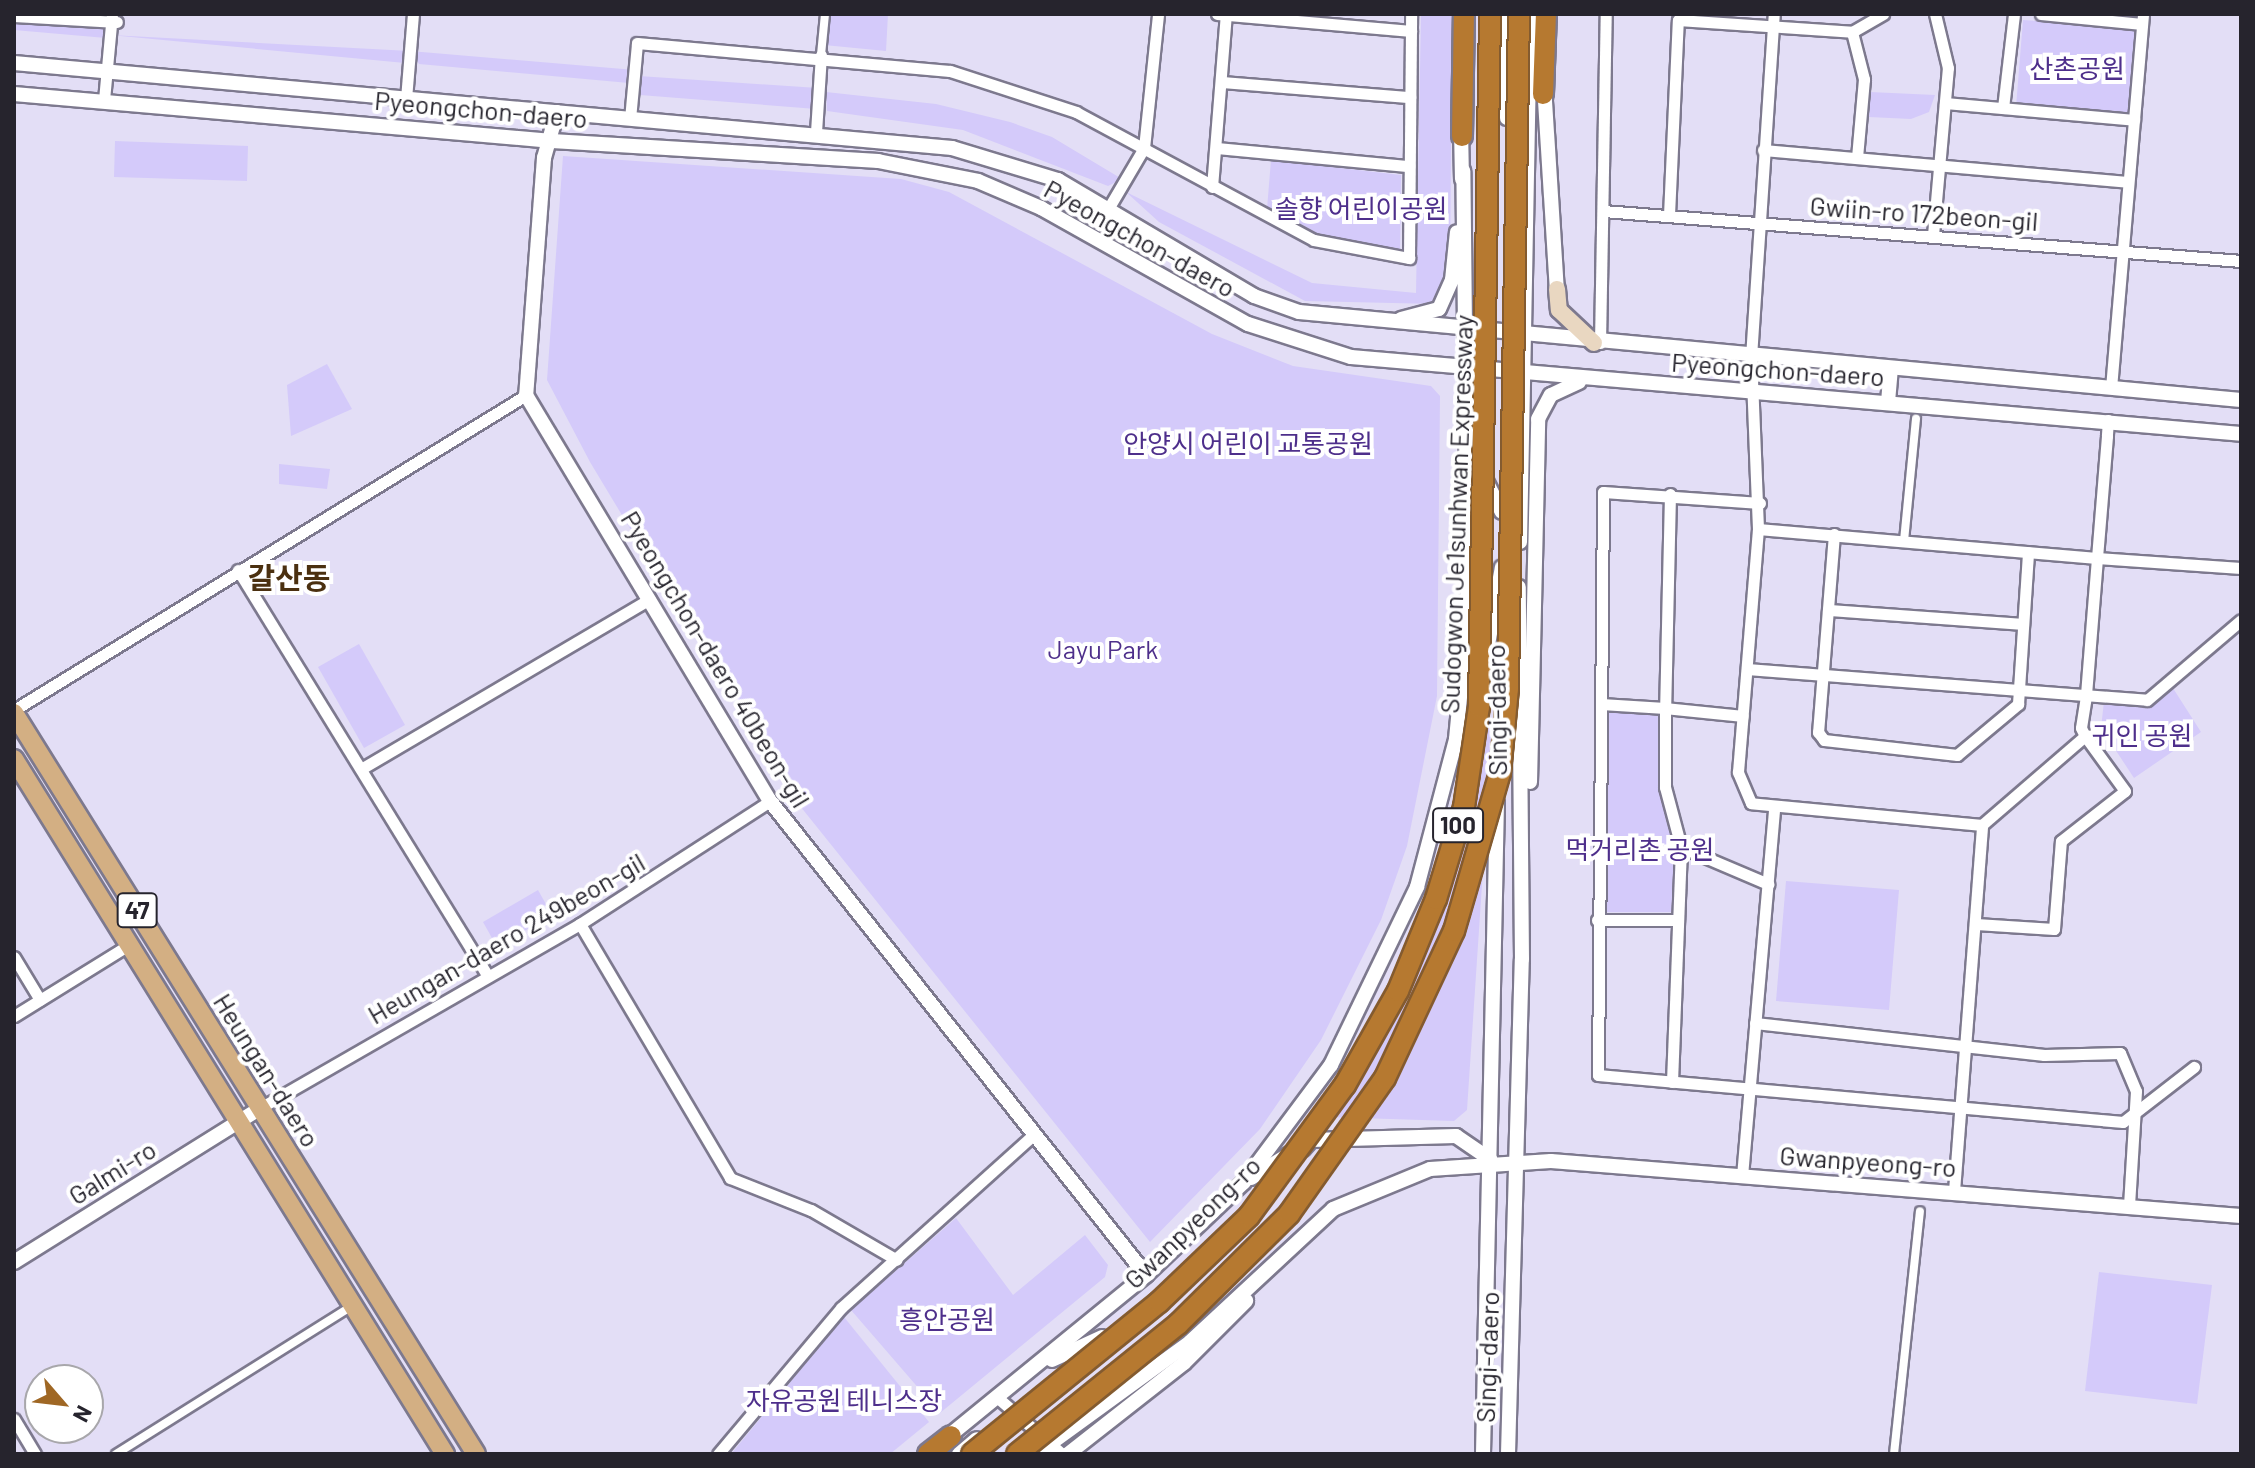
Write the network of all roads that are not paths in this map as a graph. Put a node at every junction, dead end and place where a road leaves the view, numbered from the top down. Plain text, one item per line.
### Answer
1 (413, 14) edge
2 (825, 14) edge
3 (1158, 14) edge
4 (1217, 14) edge
5 (1226, 14) edge
6 (1411, 14) edge
7 (1456, 14) edge
8 (1464, 14) edge
9 (1490, 14) edge
10 (1508, 14) edge
11 (1519, 14) edge
12 (1530, 14) edge
13 (1548, 14) edge
14 (1606, 14) edge
15 (1883, 14) edge
16 (1935, 14) edge
17 (2014, 14) edge
18 (2041, 14) edge
19 (14, 16) edge
20 (45, 16) edge
21 (2072, 16) edge
22 (113, 19) edge
23 (1774, 19) edge
24 (2143, 19) edge
25 (1411, 31) junction
26 (1852, 32) junction
27 (821, 55) junction
28 (14, 63) edge
29 (106, 71) junction
30 (1222, 82) junction
31 (14, 94) edge
32 (1543, 94) junction
33 (1410, 97) junction
34 (406, 99) junction
35 (104, 100) junction
36 (1945, 103) junction
37 (2003, 108) junction
38 (557, 112) junction
39 (630, 119) junction
40 (2134, 120) junction
41 (816, 132) junction
42 (1462, 136) junction
43 (552, 141) junction
44 (1144, 148) junction
45 (1217, 148) junction
46 (1763, 150) junction
47 (1857, 158) junction
48 (1409, 166) junction
49 (1939, 166) junction
50 (1463, 171) junction
51 (2128, 182) junction
52 (1212, 187) junction
53 (1108, 209) junction
54 (1603, 211) junction
55 (1669, 215) junction
56 (1758, 223) junction
57 (1933, 235) junction
58 (2123, 251) junction
59 (2241, 261) edge
60 (1557, 289) joint
61 (1528, 304) junction
62 (1377, 323) junction
63 (1469, 331) junction
64 (1505, 334) junction
65 (1528, 336) junction
66 (1597, 343) junction
67 (1751, 357) junction
68 (1470, 368) junction
69 (1891, 368) junction
70 (1505, 372) junction
71 (1527, 374) junction
72 (1600, 379) junction
73 (1752, 388) junction
74 (2111, 388) junction
75 (526, 395) junction
76 (2241, 400) edge
77 (1888, 402) junction
78 (1916, 419) dead end
79 (2108, 420) junction
80 (2241, 434) edge
81 (1469, 447) junction
82 (1670, 494) junction
83 (1760, 503) junction
84 (1502, 512) junction
85 (1758, 529) junction
86 (1834, 534) junction
87 (1904, 541) junction
88 (2028, 552) junction
89 (2097, 558) junction
90 (1519, 565) junction
91 (1502, 567) junction
92 (2241, 568) edge
93 (238, 570) junction
94 (650, 599) junction
95 (1828, 610) junction
96 (2241, 620) edge
97 (2021, 624) junction
98 (1535, 649) junction
99 (1747, 669) junction
100 (1824, 676) junction
101 (2018, 692) junction
102 (2086, 696) junction
103 (1601, 704) junction
104 (1665, 708) junction
105 (14, 712) edge
106 (1743, 716) junction
107 (2085, 736) junction
108 (37, 750) junction
109 (15, 761) edge
110 (361, 769) junction
111 (770, 801) junction
112 (1774, 809) junction
113 (1982, 825) junction
114 (1681, 847) junction
115 (1768, 884) junction
116 (1597, 920) junction
117 (1677, 920) junction
118 (580, 924) junction
119 (1976, 924) junction
120 (130, 944) junction
121 (14, 957) edge
122 (1522, 959) junction
123 (487, 975) junction
124 (40, 1000) junction
125 (14, 1016) edge
126 (1755, 1023) junction
127 (1966, 1042) junction
128 (2194, 1067) dead end
129 (1672, 1082) junction
130 (1749, 1089) junction
131 (1961, 1106) junction
132 (260, 1108) junction
133 (2137, 1110) junction
134 (236, 1121) junction
135 (1030, 1138) junction
136 (1311, 1140) junction
137 (1491, 1160) junction
138 (1516, 1160) junction
139 (1742, 1176) junction
140 (304, 1178) junction
141 (1243, 1183) junction
142 (1954, 1191) junction
143 (282, 1193) junction
144 (2129, 1206) junction
145 (1333, 1209) junction
146 (1920, 1211) dead end
147 (2241, 1216) edge
148 (897, 1260) junction
149 (14, 1262) edge
150 (1146, 1275) junction
151 (353, 1306) junction
152 (1102, 1337) junction
153 (1031, 1370) junction
154 (998, 1398) junction
155 (1012, 1411) junction
156 (14, 1419) edge
157 (955, 1445) edge
158 (1062, 1452) edge
159 (35, 1454) edge
160 (116, 1454) edge
161 (445, 1454) edge
162 (476, 1454) edge
163 (718, 1454) edge
164 (920, 1454) edge
165 (928, 1454) edge
166 (972, 1454) edge
167 (1017, 1454) edge
168 (1036, 1454) edge
169 (1483, 1454) edge
170 (1508, 1454) edge
171 (1894, 1454) edge

1 - 34 street
2 - 27 street
3 - 44 street
4 - 5 street
5 - 25 street
5 - 30 street
6 - 25 street
7 - 42 street
8 - 42 highway
9 - 166 highway, Sudogwon Je1sunhwan Expressway / 100, bridge
10 - 64 street, Singi-daero
11 - 167 highway, Sudogwon Je1sunhwan Expressway / 100, bridge
12 - 61 street, Singi-daero
13 - 32 highway
14 - 54 street
15 - 26 street
16 - 36 street
17 - 37 street
18 - 21 street
19 - 20 street
20 - 22 street
21 - 24 street
22 - 29 street
23 - 26 street
23 - 46 street
23 - 55 street
24 - 40 street
25 - 33 street
26 - 47 street
27 - 39 street
27 - 41 street
27 - 44 street
28 - 29 street, Pyeongchon-daero
29 - 34 street, Pyeongchon-daero
29 - 35 street
30 - 33 street
30 - 45 street
31 - 35 street, Pyeongchon-daero
32 - 60 street
32 - 61 street
33 - 48 street
34 - 38 street, Pyeongchon-daero
35 - 43 street, Pyeongchon-daero
36 - 37 street
36 - 49 street
37 - 40 street
38 - 39 street, Pyeongchon-daero
38 - 43 street
39 - 41 street, Pyeongchon-daero
40 - 51 street
41 - 53 street, Pyeongchon-daero
42 - 50 street
43 - 68 street, Pyeongchon-daero
43 - 75 street
44 - 52 street
44 - 53 street
45 - 48 street
45 - 52 street
46 - 47 street
46 - 56 street
47 - 49 street
48 - 52 street
49 - 51 street
49 - 57 street
50 - 62 street
50 - 63 street
51 - 58 street
53 - 62 street, Pyeongchon-daero
54 - 55 street, Gwiin-ro 172beon-gil
54 - 66 street
55 - 56 street, Gwiin-ro 172beon-gil
56 - 57 street, Gwiin-ro 172beon-gil
56 - 67 street
57 - 58 street, Gwiin-ro 172beon-gil
58 - 59 street, Gwiin-ro 172beon-gil
58 - 74 street
60 - 66 main road
61 - 65 street, Singi-daero
62 - 63 street, Pyeongchon-daero
63 - 64 street, Pyeongchon-daero
63 - 68 street
64 - 65 street, Pyeongchon-daero
64 - 70 street, Singi-daero
65 - 66 street, Pyeongchon-daero
65 - 71 street, Singi-daero
66 - 67 street, Pyeongchon-daero
67 - 69 street, Pyeongchon-daero
67 - 73 street
68 - 70 street, Pyeongchon-daero
68 - 81 street
69 - 74 street, Pyeongchon-daero
69 - 77 street
70 - 71 street, Pyeongchon-daero
70 - 84 street, Singi-daero
71 - 72 street, Pyeongchon-daero
71 - 90 street, Singi-daero
72 - 73 street, Pyeongchon-daero
72 - 98 street
73 - 77 street, Pyeongchon-daero
73 - 83 street
74 - 76 street, Pyeongchon-daero
75 - 93 street
75 - 94 street, Pyeongchon-daero 40beon-gil
77 - 79 street, Pyeongchon-daero
78 - 87 street
79 - 80 street, Pyeongchon-daero
79 - 89 street
81 - 84 street
81 - 141 street
82 - 83 street
82 - 103 street
82 - 104 street
83 - 85 street
84 - 91 street, Singi-daero
85 - 86 street
85 - 99 street
86 - 87 street
86 - 95 street
87 - 88 street
88 - 89 street
88 - 97 street
89 - 92 street
89 - 102 street
90 - 98 street
90 - 122 street, Singi-daero
91 - 136 street
91 - 137 street, Singi-daero
93 - 105 street
93 - 110 street
94 - 110 street
94 - 111 street, Pyeongchon-daero 40beon-gil
95 - 97 street
95 - 100 street
96 - 102 street
97 - 101 street
98 - 122 street
99 - 100 street
99 - 106 street
100 - 101 street
100 - 101 street
101 - 102 street
102 - 107 street
103 - 104 street
103 - 116 street
104 - 106 street
104 - 114 street
105 - 108 main road, Heungan-daero / 47
106 - 112 street
107 - 113 street
107 - 119 street
108 - 109 main road
108 - 132 main road, Heungan-daero / 47
109 - 120 main road, Heungan-daero / 47
110 - 123 street
111 - 118 street, Heungan-daero 249beon-gil
111 - 135 street, Pyeongchon-daero 40beon-gil
112 - 113 street
112 - 115 street
113 - 119 street
114 - 115 street
114 - 117 street
115 - 126 street
116 - 117 street
116 - 129 street
117 - 129 street
118 - 123 street, Heungan-daero 249beon-gil
118 - 148 street
119 - 127 street
120 - 124 street
120 - 134 main road, Heungan-daero / 47
121 - 124 street
122 - 138 street, Singi-daero
123 - 132 street, Heungan-daero 249beon-gil
124 - 125 street
126 - 127 street
126 - 130 street
127 - 131 street
127 - 133 street
128 - 133 street
129 - 130 street
130 - 131 street
130 - 139 street
131 - 133 street
131 - 142 street
132 - 134 street, Galmi-ro
132 - 140 main road, Heungan-daero / 47
133 - 144 street
134 - 143 main road, Heungan-daero / 47
134 - 149 street, Galmi-ro
135 - 148 street
135 - 150 street, Pyeongchon-daero 40beon-gil
136 - 137 street
136 - 141 street
136 - 152 street, Gwanpyeong-ro
137 - 138 street, Gwanpyeong-ro
137 - 145 street, Gwanpyeong-ro
137 - 169 street, Singi-daero
138 - 139 street, Gwanpyeong-ro
138 - 170 street, Singi-daero
139 - 142 street, Gwanpyeong-ro
140 - 143 main road
140 - 162 main road, Heungan-daero / 47
141 - 150 street
142 - 144 street, Gwanpyeong-ro
143 - 151 main road, Heungan-daero / 47
144 - 147 street, Gwanpyeong-ro
145 - 158 street, Gwanpyeong-ro
145 - 158 street
146 - 171 street
148 - 163 street
150 - 153 street
151 - 160 street
151 - 161 main road, Heungan-daero / 47
152 - 153 street
152 - 155 street, Gwanpyeong-ro
153 - 154 street
154 - 155 street
154 - 157 street
155 - 157 street, Gwanpyeong-ro
155 - 158 street
156 - 159 street
157 - 164 street
157 - 165 highway
158 - 168 street, Gwanpyeong-ro

